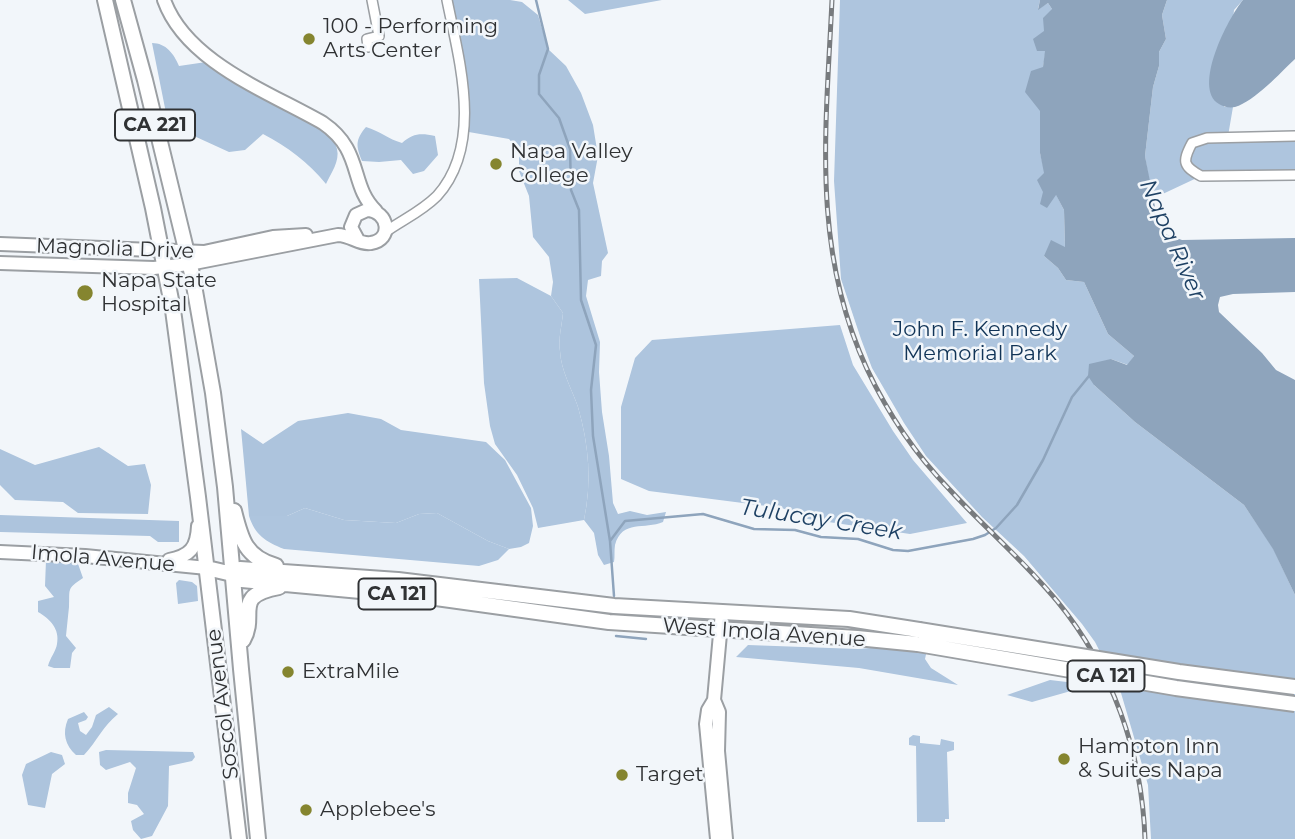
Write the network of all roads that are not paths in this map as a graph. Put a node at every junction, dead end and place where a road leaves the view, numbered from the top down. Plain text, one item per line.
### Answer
1 (105, 0) edge
2 (123, 0) edge
3 (164, 0) edge
4 (372, 0) edge
5 (447, 0) edge
6 (368, 47) dead end
7 (1295, 136) edge
8 (1295, 175) edge
9 (360, 182) junction
10 (422, 209) junction
11 (379, 214) junction
12 (354, 218) junction
13 (384, 233) junction
14 (358, 240) junction
15 (0, 244) edge
16 (112, 248) junction
17 (161, 251) junction
18 (188, 258) junction
19 (0, 263) edge
20 (111, 267) junction
21 (164, 267) junction
22 (223, 468) junction
23 (198, 497) junction
24 (0, 552) edge
25 (157, 563) junction
26 (207, 568) junction
27 (232, 574) junction
28 (336, 575) junction
29 (299, 585) junction
30 (496, 599) junction
31 (722, 612) junction
32 (721, 629) junction
33 (919, 637) junction
34 (239, 648) junction
35 (1295, 687) edge
36 (714, 700) junction
37 (1295, 704) edge
38 (239, 839) edge
39 (258, 839) edge
40 (717, 839) edge
41 (726, 839) edge

1 - 17 main road, CA 221
2 - 18 main road, CA 221
3 - 9 street
4 - 6 street
5 - 10 street
7 - 8 street
9 - 11 street
9 - 12 street
10 - 11 street
10 - 13 street
11 - 12 street, Magnolia Drive
11 - 13 street
12 - 14 street
12 - 18 street, Magnolia Drive
13 - 14 street, Magnolia Drive
14 - 18 street, Magnolia Drive
15 - 16 street, Magnolia Drive
16 - 17 street, Magnolia Drive
16 - 20 street
17 - 18 street, Magnolia Drive
17 - 21 main road, CA 221
18 - 21 street, Magnolia Drive
18 - 22 main road, CA 221
19 - 20 street, Magnolia Drive
20 - 21 street, Magnolia Drive
21 - 23 main road, CA 221
22 - 27 main road, CA 221
22 - 28 main road
23 - 25 street
23 - 26 main road, CA 221
24 - 25 street, Imola Avenue
25 - 26 street, Imola Avenue
26 - 27 main road, West Imola Avenue / CA 121
26 - 38 main road, Soscol Avenue
27 - 28 main road, West Imola Avenue / CA 121
27 - 29 main road, West Imola Avenue
27 - 34 main road, Soscol Avenue / CA 221
28 - 30 main road, West Imola Avenue / CA 121
29 - 30 main road, West Imola Avenue / CA 121
29 - 34 main road, CA 121
30 - 31 main road, West Imola Avenue / CA 121
30 - 32 main road, West Imola Avenue / CA 121
31 - 32 street
31 - 33 main road, West Imola Avenue / CA 121
32 - 33 main road, West Imola Avenue / CA 121
32 - 36 street
33 - 35 main road, West Imola Avenue / CA 121, bridge
33 - 37 main road, West Imola Avenue / CA 121, bridge
34 - 39 main road, Soscol Avenue / CA 221
36 - 40 street
36 - 41 street

